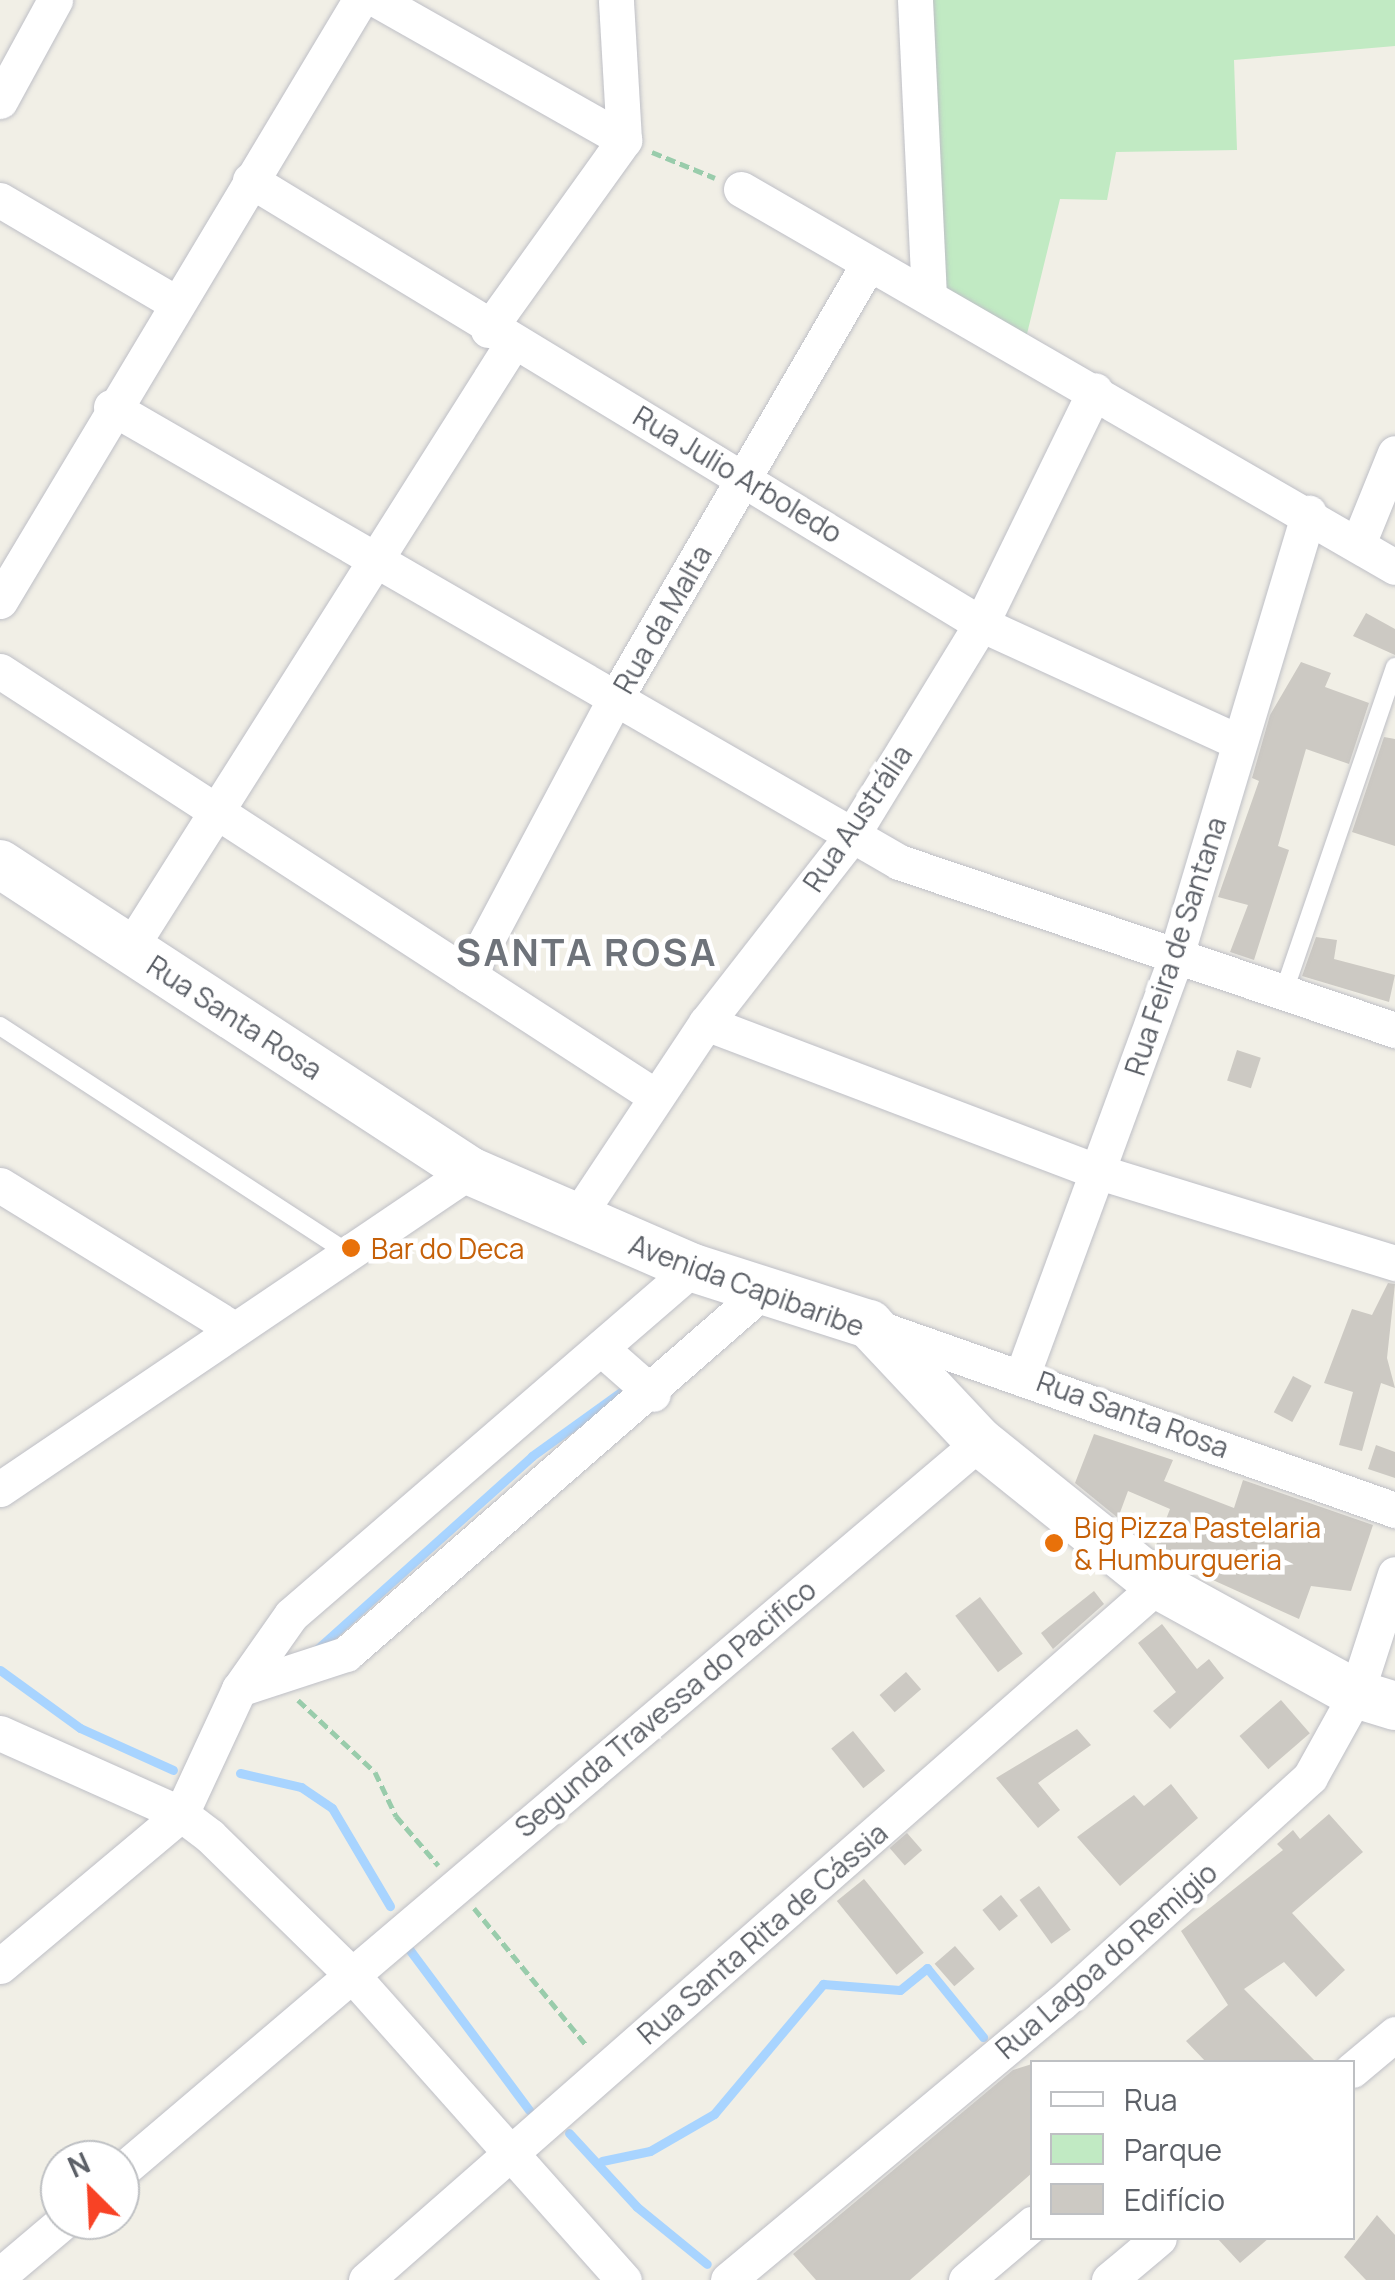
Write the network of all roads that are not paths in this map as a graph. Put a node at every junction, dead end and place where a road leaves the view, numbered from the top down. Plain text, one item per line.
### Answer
1 (54, 0) edge
2 (360, 0) edge
3 (376, 0) edge
4 (616, 0) edge
5 (915, 0) edge
6 (0, 100) edge
7 (624, 140) junction
8 (250, 180) junction
9 (741, 189) road end
10 (0, 200) edge
11 (866, 268) junction
12 (929, 293) junction
13 (174, 302) junction
14 (500, 337) junction
15 (1095, 390) junction
16 (111, 407) junction
17 (1395, 453) edge
18 (746, 474) junction
19 (1310, 513) junction
20 (1358, 544) junction
21 (379, 561) junction
22 (1395, 567) edge
23 (0, 601) edge
24 (980, 624) junction
25 (1395, 667) edge
26 (0, 671) edge
27 (615, 699) junction
28 (1239, 742) junction
29 (217, 813) junction
30 (851, 836) junction
31 (0, 864) edge
32 (130, 948) junction
33 (1175, 960) junction
34 (468, 975) junction
35 (1282, 998) junction
36 (1393, 1023) edge
37 (706, 1024) junction
38 (0, 1026) edge
39 (655, 1096) junction
40 (470, 1172) junction
41 (1099, 1172) junction
42 (0, 1185) edge
43 (574, 1220) junction
44 (344, 1250) junction
45 (1395, 1264) edge
46 (693, 1268) junction
47 (764, 1290) junction
48 (869, 1324) junction
49 (232, 1328) junction
50 (604, 1352) junction
51 (1023, 1373) junction
52 (653, 1394) junction
53 (980, 1442) junction
54 (0, 1490) edge
55 (1395, 1510) edge
56 (1395, 1574) edge
57 (1158, 1585) junction
58 (240, 1689) junction
59 (1375, 1700) edge
60 (0, 1733) edge
61 (181, 1814) junction
62 (0, 1966) edge
63 (351, 1974) junction
64 (1395, 2034) edge
65 (1355, 2067) edge
66 (508, 2150) junction
67 (140, 2155) edge
68 (1030, 2226) edge
69 (41, 2240) edge
70 (1145, 2242) edge
71 (390, 2273) edge
72 (0, 2276) edge
73 (624, 2280) edge
74 (728, 2280) edge
75 (966, 2280) edge
76 (1109, 2280) edge

1 - 6 street
2 - 8 street
3 - 7 street
4 - 7 street
5 - 12 street
7 - 14 street
8 - 13 street
8 - 14 street, Rua Julio Arboledo
9 - 11 street
10 - 13 street
11 - 12 street
11 - 18 street, Rua da Malta
12 - 15 street
13 - 16 street
14 - 18 street, Rua Julio Arboledo
14 - 21 street
15 - 19 street
15 - 24 street, Rua Austrália
16 - 21 street
16 - 23 street
17 - 20 street
18 - 24 street, Rua Julio Arboledo
18 - 27 street, Rua da Malta
19 - 20 street
19 - 28 street, Rua Feira de Santana
20 - 22 street
21 - 27 street
21 - 29 street
24 - 28 street, Rua Julio Arboledo
24 - 30 street, Rua Austrália
25 - 35 lane
26 - 29 street
27 - 30 street
27 - 34 street, Rua da Malta
28 - 33 street, Rua Feira de Santana
29 - 32 street
29 - 34 street
30 - 33 street
30 - 37 street, Rua Austrália
31 - 32 street, Rua Santa Rosa
32 - 40 street, Rua Santa Rosa
33 - 35 street
33 - 41 street, Rua Feira de Santana
34 - 39 street
35 - 36 street
37 - 39 street, Rua Austrália
37 - 41 street
38 - 44 lane
39 - 43 street, Rua Austrália
40 - 43 street, Rua Santa Rosa
40 - 44 street
41 - 45 street
41 - 51 street, Rua Feira de Santana
42 - 49 street
43 - 46 street, Avenida Capibaribe
44 - 49 street
46 - 47 street, Avenida Capibaribe
46 - 50 street
47 - 48 street, Avenida Capibaribe
47 - 52 street
48 - 51 street, Rua Santa Rosa
48 - 53 street, Avenida Capibaribe
49 - 54 street
50 - 52 street
50 - 58 street
51 - 55 street, Rua Santa Rosa
52 - 58 street
53 - 57 street, Avenida Capibaribe
53 - 63 street, Segunda Travessa do Pacifico
56 - 59 street, Rua Lagoa do Remigio
57 - 59 street, Avenida Capibaribe
57 - 66 street, Rua Santa Rita de Cássia
58 - 61 street
59 - 74 street, Rua Lagoa do Remigio
60 - 61 street
61 - 62 street
61 - 63 street
63 - 66 street
63 - 67 street, Segunda Travessa do Pacifico
64 - 65 street
66 - 71 street, Rua Santa Rita de Cássia
66 - 73 street
68 - 75 street
69 - 72 street
70 - 76 street

